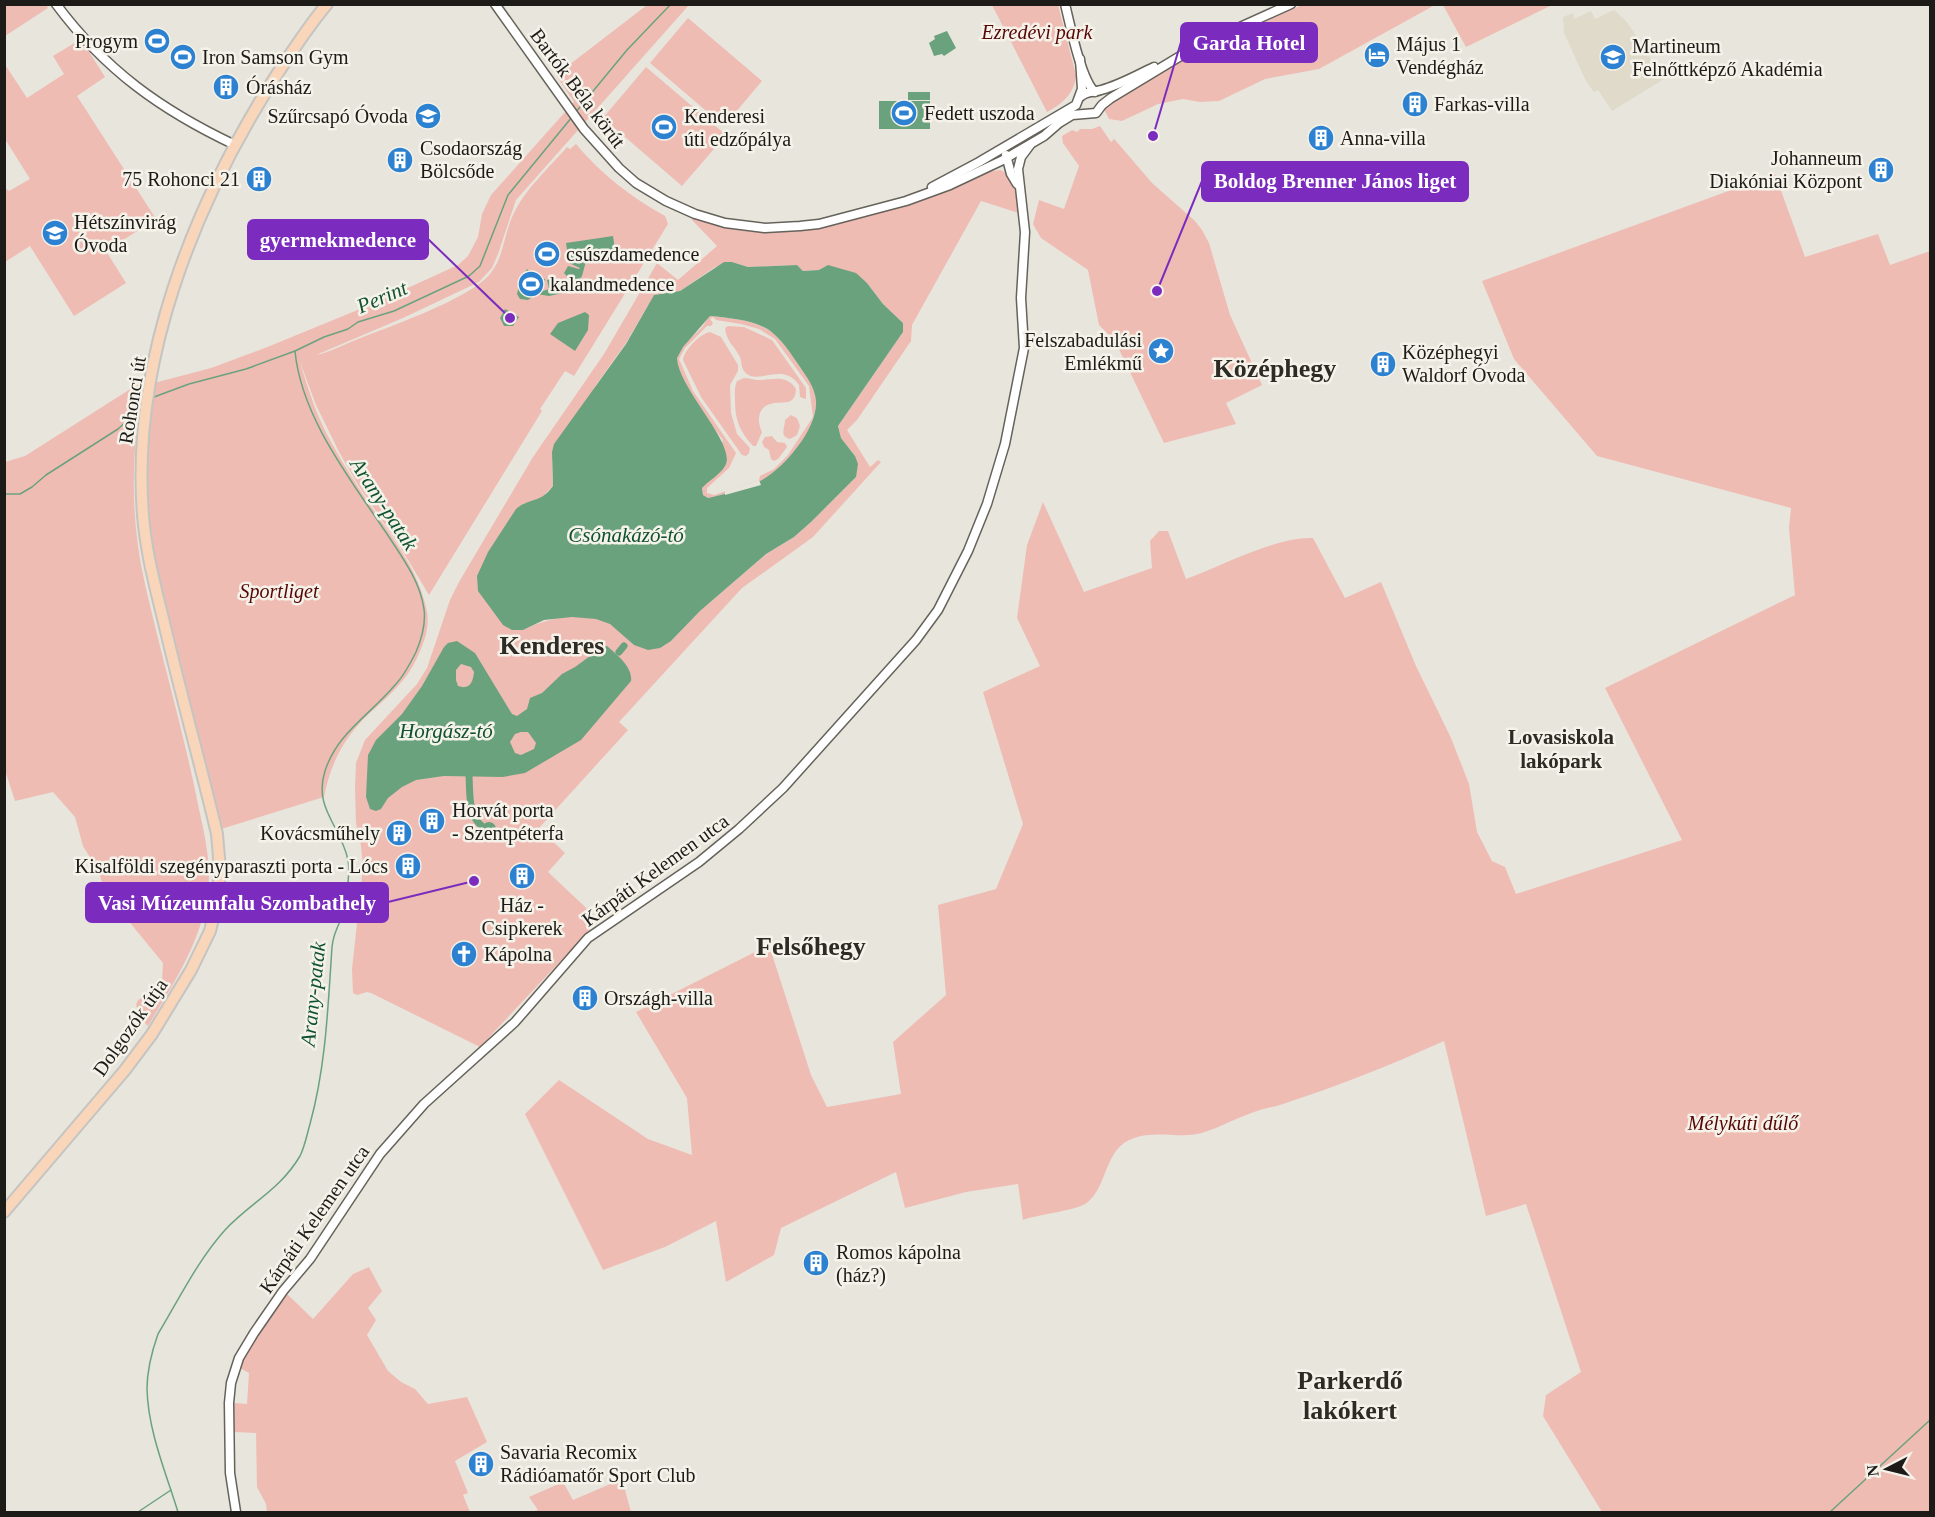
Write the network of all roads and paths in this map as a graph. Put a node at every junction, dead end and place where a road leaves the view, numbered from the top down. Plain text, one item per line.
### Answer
1 (56, 4) edge
2 (327, 4) edge
3 (495, 4) edge
4 (1065, 4) edge
5 (1291, 4) edge
6 (1192, 49) junction
7 (1080, 59) junction
8 (1094, 92) junction
9 (1079, 99) junction
10 (1102, 105) junction
11 (1086, 114) junction
12 (235, 145) junction
13 (1030, 145) junction
14 (1002, 149) junction
15 (1007, 158) junction
16 (985, 169) junction
17 (1011, 174) junction
18 (1019, 189) junction
19 (882, 207) junction
20 (217, 834) joint
21 (4, 1212) edge
22 (236, 1512) edge

1 - 12 street
2 - 12 main road, Rohonci út
3 - 19 street, Bartók Béla körút
4 - 7 street
5 - 6 street
6 - 8 street, Bartók Béla körút
6 - 10 street
7 - 8 street
7 - 9 street
8 - 9 street, Bartók Béla körút
8 - 10 street
9 - 11 street
9 - 14 street, Bartók Béla körút
10 - 11 street, Bartók Béla körút
11 - 13 street, Bartók Béla körút
12 - 20 main road, Rohonci út
13 - 15 street, Bartók Béla körút
13 - 18 street, Kárpáti Kelemen utca
14 - 15 street, Kárpáti Kelemen utca
14 - 19 street, Bartók Béla körút
15 - 16 street, Bartók Béla körút
15 - 17 street, Kárpáti Kelemen utca
16 - 17 street
16 - 19 street, Bartók Béla körút
17 - 18 street, Kárpáti Kelemen utca
18 - 22 street, Kárpáti Kelemen utca
20 - 21 main road, Dolgozók útja

